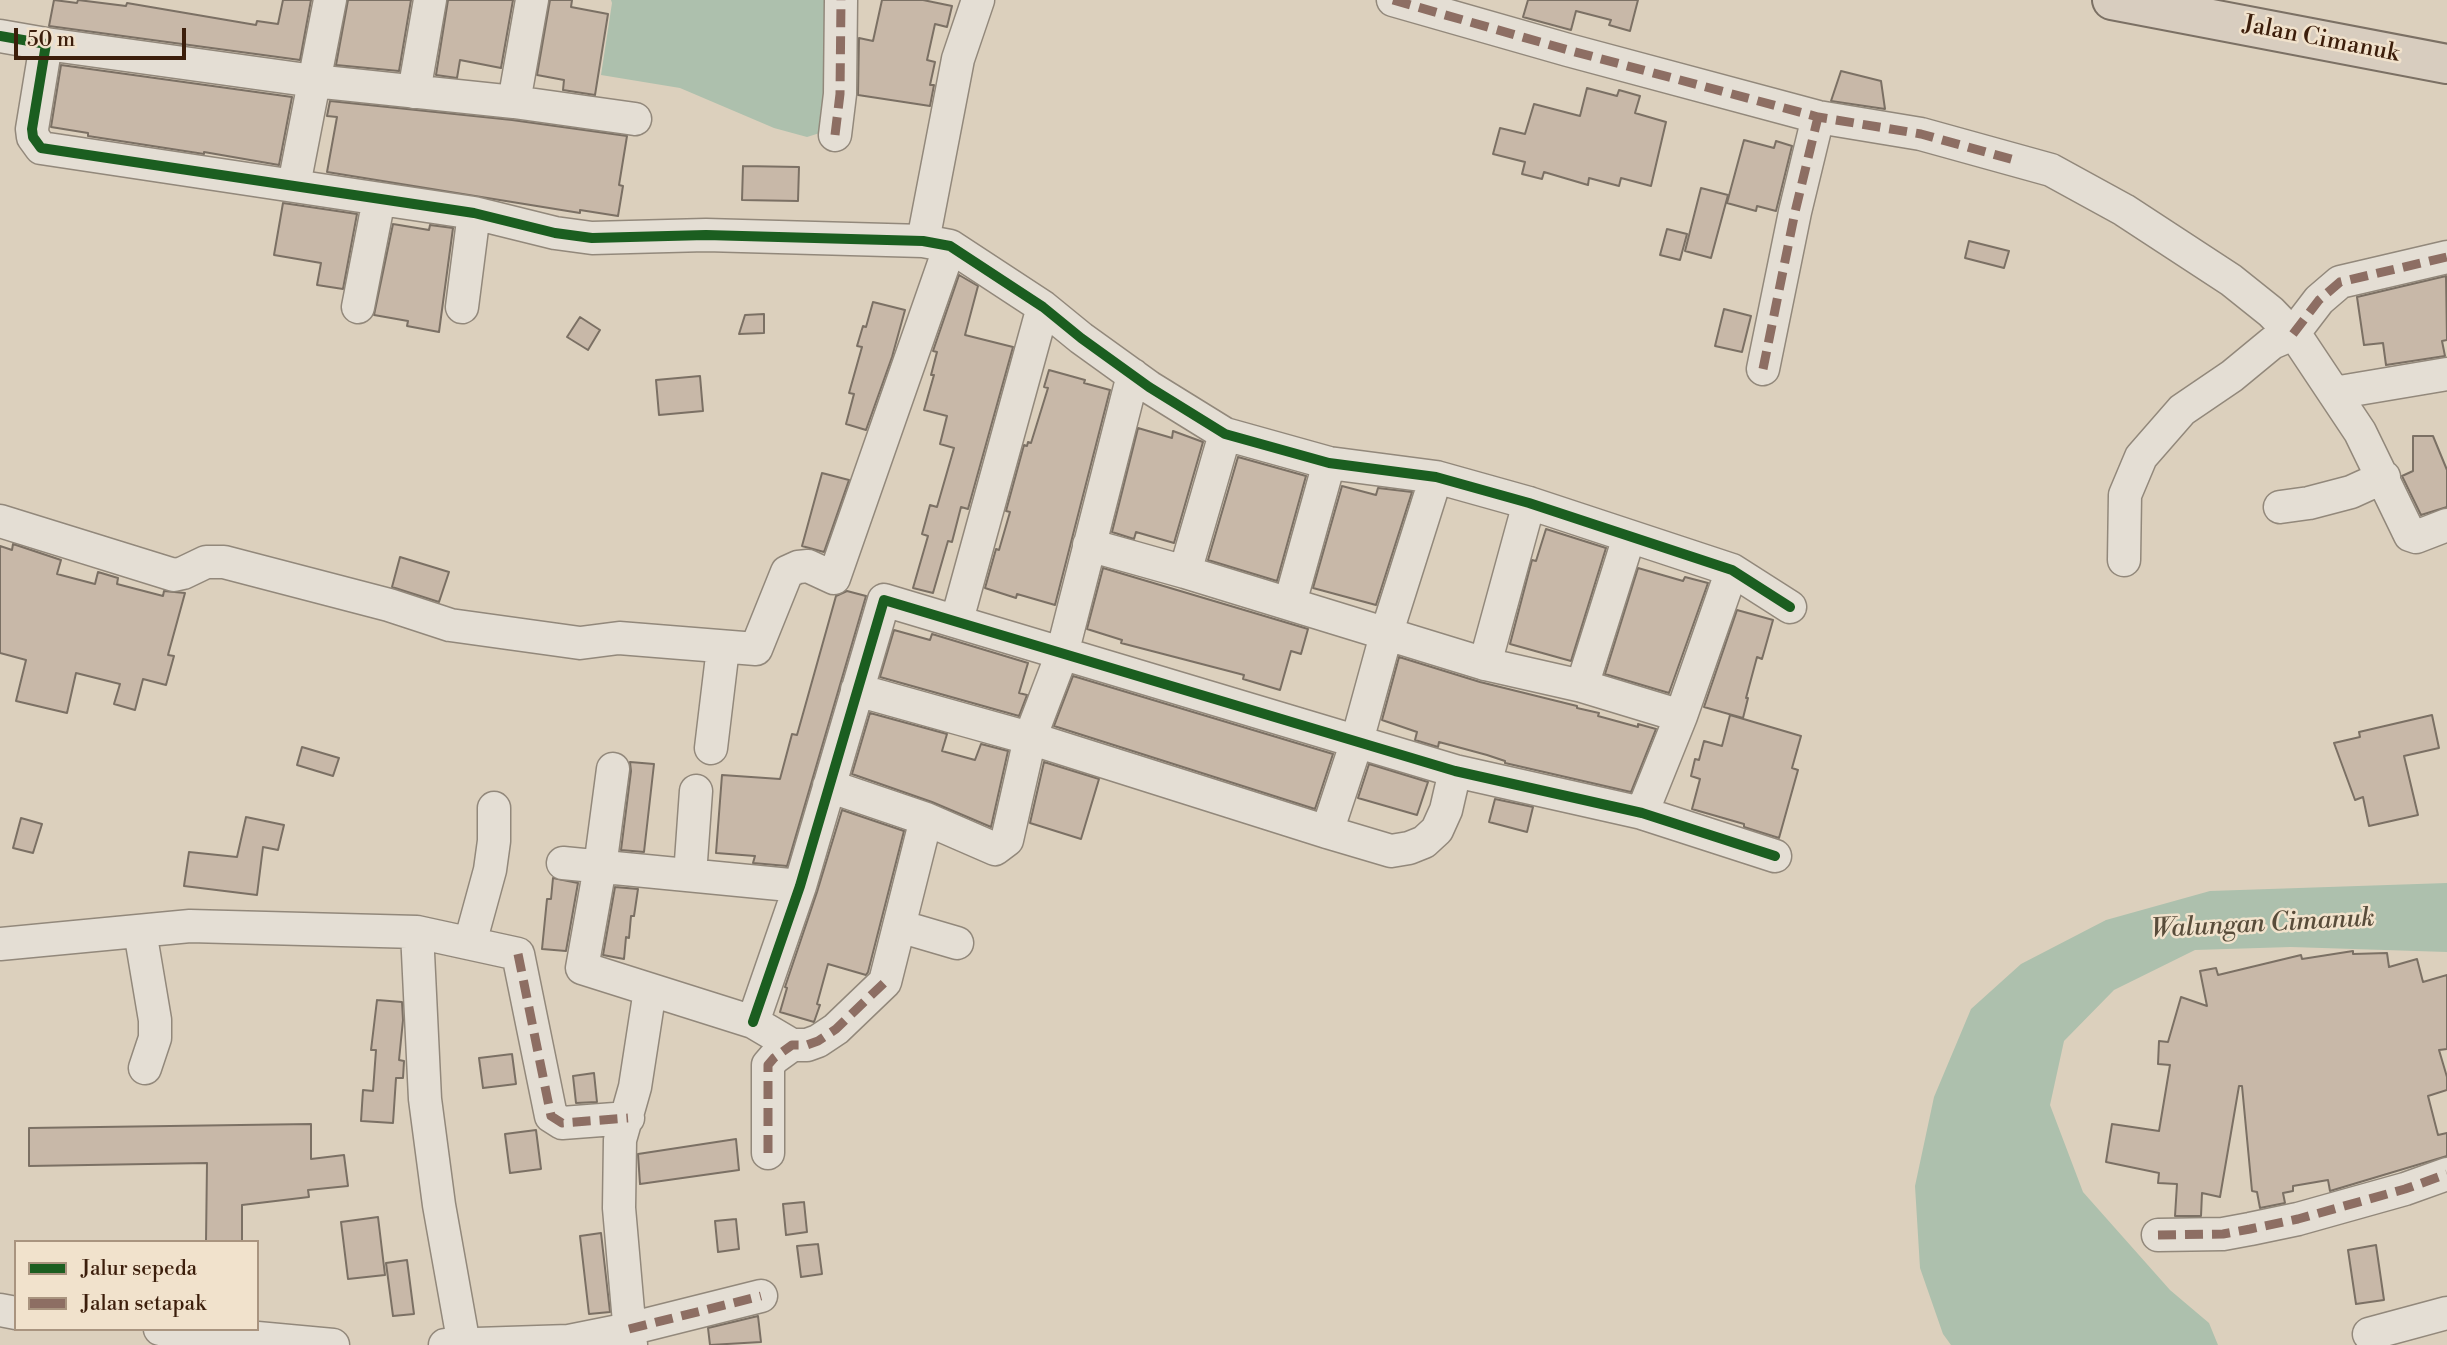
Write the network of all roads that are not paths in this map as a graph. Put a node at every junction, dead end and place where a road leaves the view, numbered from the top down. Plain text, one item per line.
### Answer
1 (330, 0) edge
2 (430, 0) edge
3 (532, 0) edge
4 (841, 0) edge
5 (978, 0) edge
6 (1393, 0) edge
7 (2112, 0) edge
8 (0, 36) edge
9 (46, 44) junction
10 (2447, 64) edge
11 (314, 81) junction
12 (414, 92) junction
13 (514, 102) junction
14 (1818, 117) junction
15 (635, 119) dead end
16 (835, 135) dead end
17 (294, 185) junction
18 (379, 198) junction
19 (474, 213) junction
20 (937, 244) junction
21 (2447, 257) edge
22 (358, 307) dead end
23 (463, 307) dead end
24 (1043, 307) junction
25 (2292, 334) junction
26 (1763, 369) dead end
27 (2447, 374) edge
28 (1133, 375) junction
29 (2334, 393) junction
30 (1226, 434) junction
31 (1329, 463) junction
32 (1436, 477) junction
33 (2384, 477) junction
34 (1529, 503) junction
35 (2280, 507) dead end
36 (0, 521) edge
37 (2447, 525) edge
38 (1629, 537) junction
39 (1089, 545) junction
40 (2124, 560) dead end
41 (1732, 570) junction
42 (1185, 572) junction
43 (1290, 603) junction
44 (1790, 607) dead end
45 (957, 620) junction
46 (1386, 635) junction
47 (723, 648) junction
48 (1062, 654) junction
49 (1485, 663) junction
50 (1582, 686) junction
51 (856, 690) junction
52 (1681, 716) junction
53 (1030, 738) junction
54 (1357, 741) junction
55 (711, 748) dead end
56 (613, 769) dead end
57 (1455, 771) junction
58 (829, 786) junction
59 (696, 791) dead end
60 (494, 808) dead end
61 (1642, 813) junction
62 (926, 819) junction
63 (1327, 832) junction
64 (1775, 856) dead end
65 (563, 863) dead end
66 (600, 867) junction
67 (690, 875) junction
68 (800, 886) junction
69 (899, 926) junction
70 (140, 931) junction
71 (417, 932) junction
72 (470, 943) junction
73 (957, 943) dead end
74 (0, 944) edge
75 (650, 990) junction
76 (753, 1022) junction
77 (792, 1045) junction
78 (145, 1068) dead end
79 (628, 1118) junction
80 (768, 1153) dead end
81 (2447, 1174) edge
82 (2158, 1235) dead end
83 (761, 1296) dead end
84 (2447, 1313) edge
85 (2369, 1334) dead end
86 (171, 1335) edge
87 (630, 1337) edge
88 (333, 1345) edge
89 (444, 1345) edge
90 (464, 1345) edge

1 - 11 street
2 - 12 street
3 - 13 street
4 - 16 street
5 - 20 street
6 - 14 street
7 - 10 main road, Jalan Cimanuk
8 - 9 street
9 - 11 street
9 - 17 street
11 - 12 street
11 - 17 street
12 - 13 street
13 - 15 street
14 - 25 street
14 - 26 street
17 - 18 street
18 - 19 street
18 - 22 street
19 - 20 street
19 - 23 street
20 - 24 street
20 - 47 street
21 - 25 street
24 - 28 street
24 - 45 street
25 - 29 street
25 - 40 street
27 - 29 street
28 - 30 street
28 - 39 street
29 - 33 street
30 - 31 street
30 - 42 street
31 - 32 street
31 - 43 street
32 - 34 street
32 - 46 street
33 - 35 street
33 - 37 street
34 - 38 street
34 - 49 street
36 - 47 street
38 - 41 street
38 - 50 street
39 - 42 street
39 - 48 street
41 - 44 street
41 - 52 street
42 - 43 street
43 - 46 street
45 - 48 street
45 - 51 street
46 - 49 street
46 - 54 street
47 - 55 street
48 - 53 street
48 - 54 street
49 - 50 street
50 - 52 street
51 - 53 street
51 - 58 street
52 - 61 street
53 - 62 street
53 - 63 street
54 - 57 street
54 - 63 street
56 - 66 street
57 - 61 street
57 - 63 street
58 - 62 street
58 - 68 street
59 - 67 street
60 - 72 street
61 - 64 street
62 - 69 street
65 - 66 street
66 - 67 street
66 - 75 street
67 - 68 street
68 - 76 street
69 - 73 street
69 - 77 street
70 - 71 street
70 - 74 street
70 - 78 street
71 - 72 street
71 - 90 street
72 - 79 street
75 - 76 street
75 - 79 street
76 - 77 street
77 - 80 street
79 - 87 street
81 - 82 street
83 - 87 street
84 - 85 street
86 - 88 street
87 - 90 street
89 - 90 street

